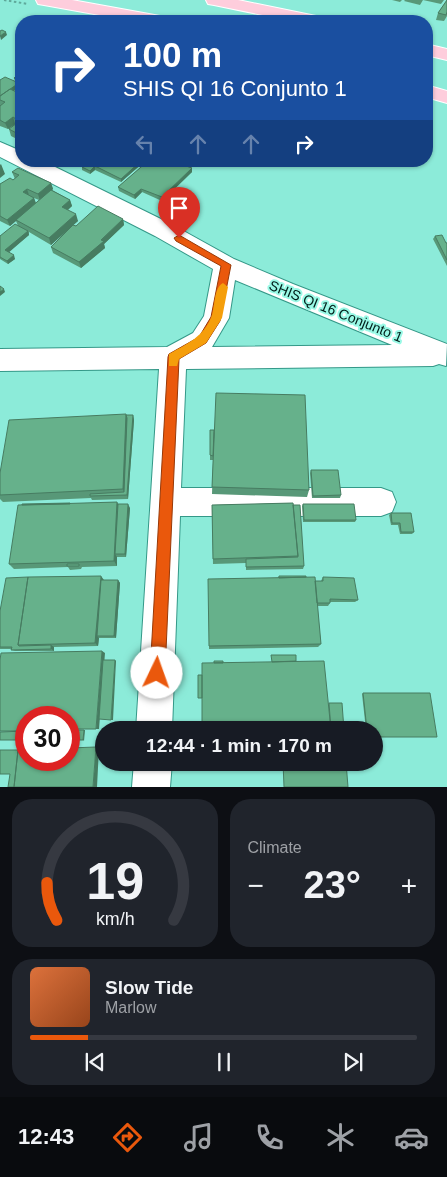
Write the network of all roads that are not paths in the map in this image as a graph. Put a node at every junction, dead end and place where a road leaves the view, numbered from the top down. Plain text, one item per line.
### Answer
1 (44, 0) edge
2 (214, 0) edge
3 (127, 15) edge
4 (287, 15) edge
5 (433, 51) edge
6 (447, 54) edge
7 (433, 93) edge
8 (447, 97) edge
9 (0, 149) edge
10 (15, 156) edge
11 (37, 167) edge
12 (226, 265) junction
13 (446, 355) edge
14 (173, 357) junction
15 (0, 360) edge
16 (166, 502) junction
17 (381, 502) dead end
18 (154, 721) edge
19 (153, 771) edge
20 (152, 787) edge

1 - 3 main road
2 - 4 main road
5 - 6 main road
7 - 8 main road
9 - 10 street
11 - 12 street, SHIS QI 16 Conjunto 1
12 - 13 street, SHIS QI 16 Conjunto 1
12 - 14 street
13 - 14 street
14 - 15 street
14 - 16 street
16 - 17 street
16 - 18 street
19 - 20 street

